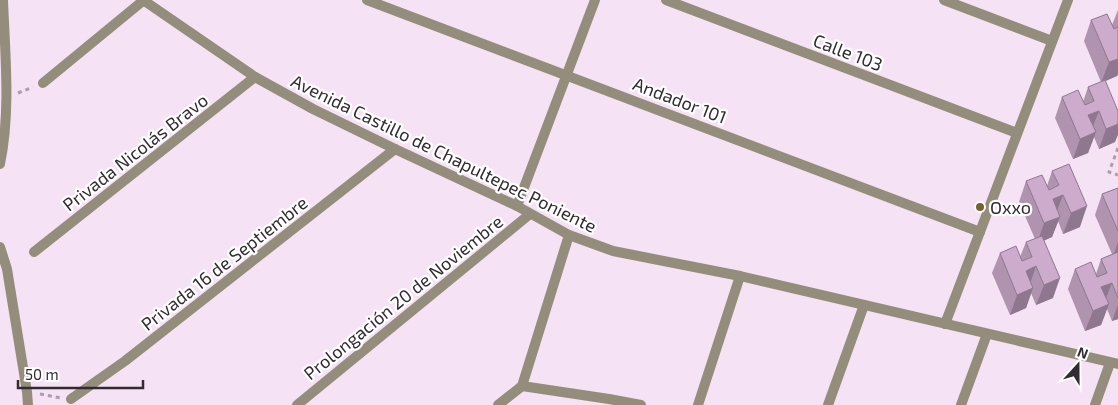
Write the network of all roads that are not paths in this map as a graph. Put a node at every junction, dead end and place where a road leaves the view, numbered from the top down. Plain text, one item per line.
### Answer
1 (3, 0) edge
2 (144, 0) edge
3 (367, 0) edge
4 (595, 0) edge
5 (666, 0) edge
6 (944, 0) edge
7 (1068, 0) edge
8 (1052, 41) junction
9 (567, 74) junction
10 (255, 77) junction
11 (43, 83) road end
12 (3, 98) edge
13 (1017, 133) junction
14 (395, 150) junction
15 (0, 164) edge
16 (517, 206) junction
17 (530, 214) junction
18 (980, 232) junction
19 (569, 235) junction
20 (0, 248) edge
21 (34, 252) dead end
22 (740, 276) junction
23 (864, 305) junction
24 (945, 324) junction
25 (988, 334) junction
26 (1114, 363) edge
27 (522, 386) junction
28 (71, 399) road end
29 (28, 405) edge
30 (297, 405) edge
31 (498, 405) edge
32 (641, 405) edge
33 (698, 405) edge
34 (828, 405) edge
35 (962, 405) edge
36 (1095, 405) edge

1 - 12 street
2 - 10 street, Avenida Castillo de Chapultepec Poniente
2 - 11 street
3 - 9 street, Andador 101
4 - 9 street
5 - 13 street, Calle 103
6 - 8 street
7 - 8 street
8 - 13 street
9 - 16 street
9 - 18 street, Andador 101
10 - 14 street, Avenida Castillo de Chapultepec Poniente
10 - 21 street, Privada Nicolás Bravo
12 - 15 street
13 - 18 street
14 - 16 street, Avenida Castillo de Chapultepec Poniente
14 - 28 street, Privada 16 de Septiembre
16 - 17 street, Avenida Castillo de Chapultepec Poniente
17 - 19 street, Avenida Castillo de Chapultepec Poniente
17 - 30 street, Prolongación 20 de Noviembre
18 - 24 street
19 - 22 street, Avenida Castillo de Chapultepec Poniente
19 - 27 street
20 - 29 street
22 - 23 street, Avenida Castillo de Chapultepec Poniente
22 - 33 street
23 - 24 street, Avenida Castillo de Chapultepec Poniente
23 - 34 street
24 - 25 street, Avenida Castillo de Chapultepec Poniente
25 - 26 street, Avenida Castillo de Chapultepec Poniente
25 - 35 street
26 - 36 street
27 - 31 street
27 - 32 street

